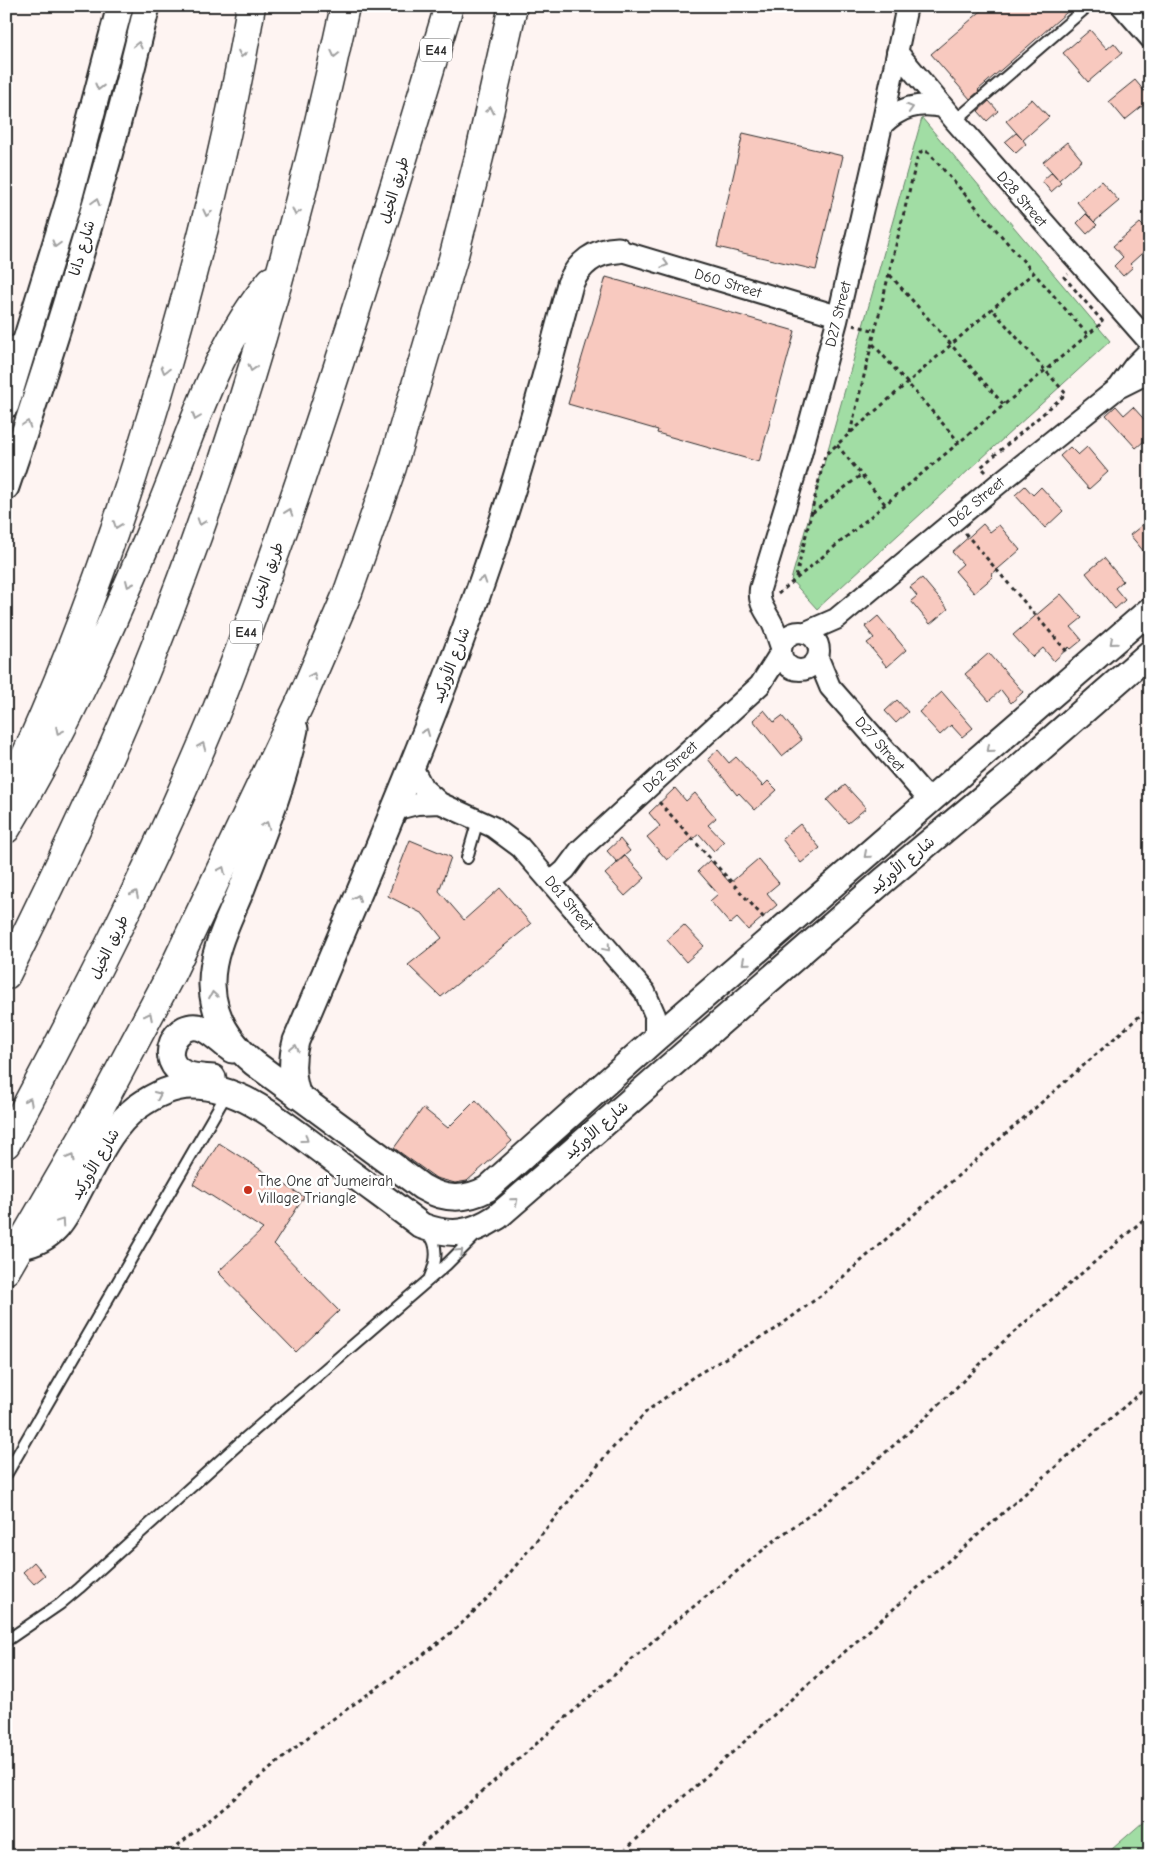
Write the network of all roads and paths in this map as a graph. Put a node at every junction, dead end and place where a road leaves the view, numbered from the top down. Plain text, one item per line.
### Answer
1 (120, 6) edge
2 (147, 6) edge
3 (251, 6) edge
4 (345, 6) edge
5 (450, 6) edge
6 (513, 6) edge
7 (907, 6) edge
8 (1088, 6) edge
9 (1122, 6) edge
10 (1150, 38) edge
11 (897, 52) junction
12 (949, 114) junction
13 (882, 125) junction
14 (618, 250) joint
15 (1080, 264) junction
16 (280, 270) junction
17 (1033, 273) junction
18 (890, 275) junction
19 (992, 309) junction
20 (838, 316) junction
21 (1088, 335) junction
22 (1150, 343) edge
23 (873, 344) junction
24 (951, 345) junction
25 (16, 346) edge
26 (1150, 350) edge
27 (1046, 370) junction
28 (1150, 372) edge
29 (907, 383) junction
30 (1118, 388) junction
31 (7, 398) edge
32 (1004, 405) junction
33 (850, 433) junction
34 (959, 442) junction
35 (837, 445) junction
36 (861, 475) junction
37 (997, 485) junction
38 (6, 487) edge
39 (885, 504) junction
40 (811, 514) junction
41 (973, 527) dead end
42 (796, 579) junction
43 (1150, 610) edge
44 (765, 611) junction
45 (836, 619) junction
46 (801, 632) junction
47 (781, 650) junction
48 (1150, 654) edge
49 (1072, 657) dead end
50 (809, 662) junction
51 (760, 685) junction
52 (300, 703) junction
53 (412, 767) junction
54 (647, 789) junction
55 (6, 798) edge
56 (930, 801) junction
57 (440, 803) junction
58 (394, 810) junction
59 (478, 820) junction
60 (6, 830) edge
61 (467, 858) dead end
62 (546, 877) junction
63 (883, 881) junction
64 (778, 933) junction
65 (6, 975) edge
66 (1150, 1007) edge
67 (656, 1039) junction
68 (254, 1063) junction
69 (227, 1093) junction
70 (298, 1096) junction
71 (265, 1110) junction
72 (6, 1144) edge
73 (1150, 1214) edge
74 (486, 1224) junction
75 (422, 1226) junction
76 (21, 1246) junction
77 (6, 1270) edge
78 (430, 1277) junction
79 (1150, 1384) edge
80 (6, 1475) edge
81 (6, 1641) edge
82 (164, 1856) edge
83 (409, 1856) edge
84 (618, 1856) edge

1 -> 25 street, شارع دانا
38 -> 2 street, شارع دانا
3 -> 55 highway
4 -> 16 highway
72 -> 5 highway, طريق الخيل / E44
52 -> 6 highway
7 - 11 street, D27 Street
8 - 12 lane
9 - 10 street
11 - 12 street, D28 Street
11 - 13 street, D27 Street
13 -> 12 street
12 - 15 street, D28 Street
13 - 20 street, D27 Street
14 -> 20 street, D60 Street
53 -> 14 street, شارع الأوركيد
15 - 21 path
15 - 22 street, D28 Street
16 -> 60 highway
16 -> 65 highway
17 - 18 path
17 - 19 path
17 - 21 path
18 - 23 path
18 - 24 path
19 - 24 path
19 - 27 path
20 - 44 street, D27 Street
21 - 27 path
23 - 29 path
23 - 33 path
24 - 29 path
24 - 32 path
25 - 31 street, شارع دانا
26 - 30 street, D62 Street
27 - 32 path
27 - 37 path
28 - 30 street, D62 Street
29 - 33 path
29 - 34 path
30 - 37 street, D62 Street
32 - 34 path
33 - 35 path
34 - 39 path
35 - 36 path
35 - 40 path
36 - 39 path
36 - 40 path
37 - 45 street, D62 Street
39 - 42 path
40 - 42 path
41 - 49 path
42 - 44 path
43 -> 56 street, شارع الأوركيد
44 - 46 street
44 - 47 street, D27 Street
45 - 46 street, D62 Street
45 - 50 street, D62 Street
46 - 47 street
46 - 50 street
47 - 50 street
47 - 51 street, D62 Street
48 - 63 street, شارع الأوركيد
50 - 51 street, D62 Street
50 - 56 street, D27 Street
51 - 54 street, D62 Street
68 -> 52 street, شارع الأوركيد
76 -> 52 highway
53 - 57 street, D61 Street
53 - 58 street, شارع الأوركيد
54 - 62 street, D62 Street
54 - 64 path
56 - 63 street
56 -> 64 street, شارع الأوركيد
57 - 58 street, D61 Street
57 - 59 street, D61 Street
70 -> 58 street, شارع الأوركيد
59 - 61 lane
59 - 62 street, D61 Street
62 -> 67 street, D61 Street
74 -> 63 street, شارع الأوركيد
64 -> 67 street, شارع الأوركيد
66 - 82 path
67 - 70 street, شارع الأوركيد
68 - 70 street, شارع الأوركيد
68 - 71 street
69 - 71 street, شارع الأوركيد
76 -> 69 street, شارع الأوركيد
69 - 80 lane
71 -> 75 street, شارع الأوركيد
73 - 83 path
74 - 75 street, شارع الأوركيد
78 -> 74 lane
75 - 78 lane
76 - 77 highway
78 - 81 lane
79 - 84 path

